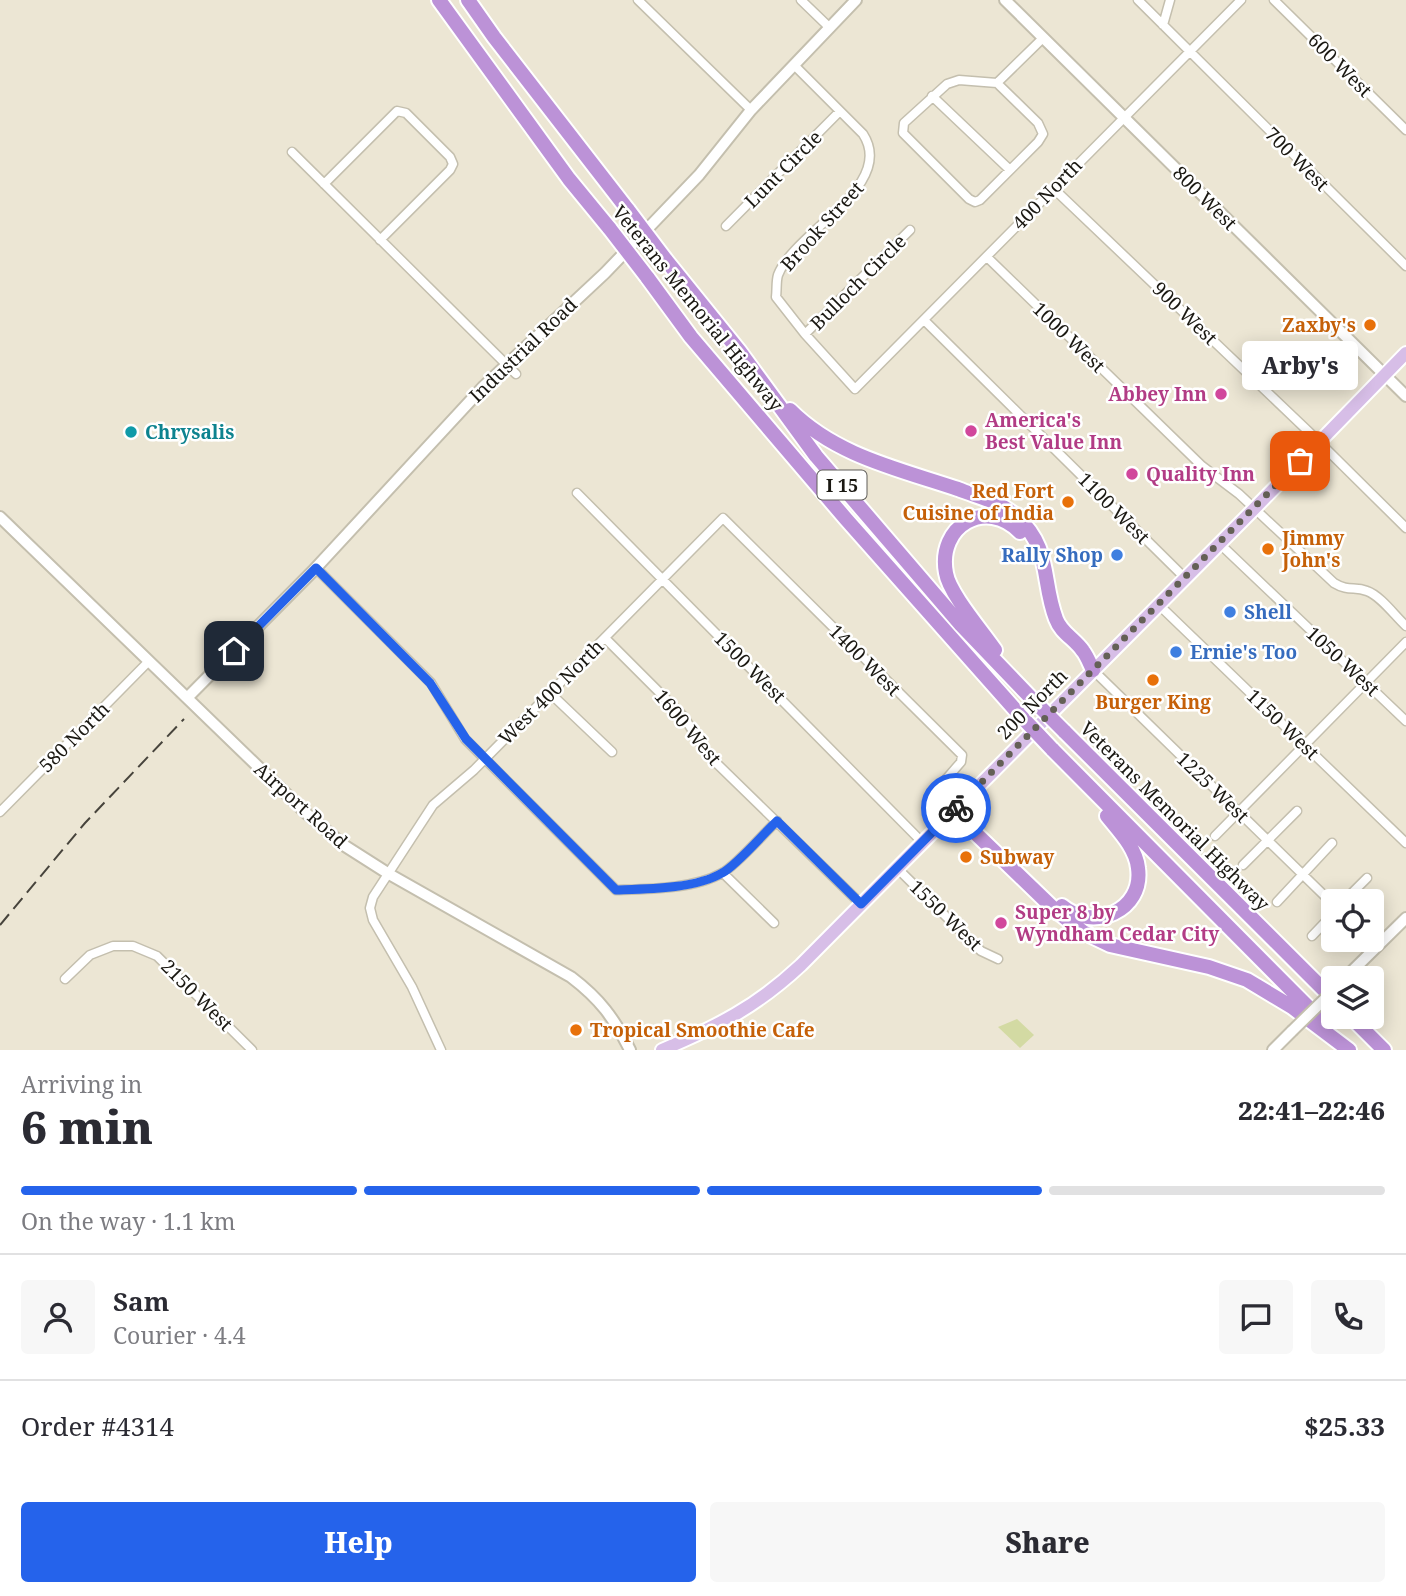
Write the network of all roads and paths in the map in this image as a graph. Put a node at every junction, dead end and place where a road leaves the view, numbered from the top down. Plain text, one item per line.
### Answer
1 (439, 0) edge
2 (468, 0) edge
3 (638, 0) edge
4 (801, 0) edge
5 (856, 0) edge
6 (1005, 0) edge
7 (1139, 0) edge
8 (1170, 0) edge
9 (1241, 0) edge
10 (1274, 0) edge
11 (1163, 25) junction
12 (830, 28) junction
13 (1044, 38) junction
14 (1188, 51) junction
15 (794, 65) junction
16 (998, 83) junction
17 (932, 96) junction
18 (751, 110) junction
19 (841, 111) junction
20 (1123, 117) junction
21 (1406, 130) edge
22 (292, 152) dead end
23 (1010, 170) junction
24 (324, 184) junction
25 (1053, 188) junction
26 (726, 226) dead end
27 (910, 230) dead end
28 (380, 240) junction
29 (987, 257) junction
30 (1406, 267) edge
31 (924, 320) junction
32 (805, 334) junction
33 (740, 352) junction
34 (1406, 353) edge
35 (506, 364) junction
36 (516, 374) dead end
37 (1384, 374) junction
38 (855, 389) joint
39 (1406, 396) edge
40 (1319, 442) junction
41 (577, 493) dead end
42 (1254, 509) junction
43 (0, 517) edge
44 (723, 518) joint
45 (1406, 528) edge
46 (1220, 544) junction
47 (316, 568) junction
48 (1185, 578) junction
49 (663, 579) junction
50 (1159, 605) junction
51 (1406, 626) edge
52 (605, 638) junction
53 (1406, 642) edge
54 (149, 661) junction
55 (1093, 670) junction
56 (1366, 682) junction
57 (1020, 686) junction
58 (550, 693) junction
59 (187, 698) junction
60 (1406, 721) edge
61 (1304, 745) junction
62 (612, 752) dead end
63 (485, 759) junction
64 (1065, 764) junction
65 (957, 807) junction
66 (1297, 811) dead end
67 (0, 812) edge
68 (1238, 812) junction
69 (777, 821) junction
70 (1214, 836) dead end
71 (1268, 841) junction
72 (922, 842) junction
73 (1406, 843) edge
74 (1332, 844) dead end
75 (1243, 865) dead end
76 (897, 867) junction
77 (723, 873) junction
78 (388, 874) junction
79 (1303, 875) junction
80 (1367, 878) dead end
81 (1356, 889) edge
82 (1321, 892) edge
83 (1277, 902) dead end
84 (861, 904) junction
85 (1406, 918) edge
86 (774, 923) dead end
87 (1321, 927) edge
88 (1312, 936) dead end
89 (998, 958) dead end
90 (1357, 966) edge
91 (65, 979) dead end
92 (1321, 987) edge
93 (1321, 1003) edge
94 (1362, 1029) edge
95 (252, 1050) edge
96 (441, 1050) edge
97 (630, 1050) edge
98 (662, 1050) edge
99 (1273, 1050) edge
100 (1350, 1050) edge
101 (1384, 1050) edge

1 - 64 highway, Veterans Memorial Highway / I 15, bridge
2 - 33 highway, Veterans Memorial Highway / I 15, bridge
3 - 18 street
4 - 12 street
5 - 12 street, Industrial Road
6 - 13 street, 800 West
7 - 11 street, 700 West
8 - 11 street
9 - 14 street, 400 North
10 - 21 street, 600 West
11 - 14 street, 700 West
12 - 15 street, Industrial Road
13 - 16 street
13 - 20 street, 800 West
14 - 20 street, 400 North
14 - 30 street, 700 West
15 - 18 street, Industrial Road
15 - 19 street, Brook Street
16 - 17 street
16 - 23 street
17 - 23 street
17 - 23 street
18 - 35 street, Industrial Road
19 - 26 street, Lunt Circle
19 - 32 street, Brook Street
20 - 25 street, 400 North
20 - 37 street, 800 West
22 - 24 street
24 - 28 street
24 - 28 street
25 - 29 street, 400 North
25 - 40 street, 900 West
27 - 32 street, Bulloch Circle
28 - 35 street
29 - 31 street, 400 North
29 - 42 street, 1000 West
31 - 38 street, 400 North
31 - 48 street, 1100 West
32 - 38 street, Brook Street
33 - 55 highway
33 - 57 highway, Veterans Memorial Highway / I 15
34 - 37 main road, 200 North
35 - 36 street
35 - 47 street, Industrial Road
37 - 39 street, 800 West
37 - 40 main road, 200 North
40 - 42 main road, 200 North
40 - 45 street, 900 West
41 - 49 street, 1500 West
42 - 46 main road, 200 North
42 - 51 street, 1000 West
43 - 54 street, Airport Road
44 - 49 street, West 400 North
44 - 65 street, 1400 West
46 - 48 main road, 200 North
46 - 56 street, 1050 West
47 - 59 street, Industrial Road
47 - 63 street
48 - 50 main road, 200 North
49 - 52 street, West 400 North
49 - 72 street, 1500 West
50 - 55 main road, 200 North
50 - 61 street, 1150 West
52 - 58 street, West 400 North
52 - 69 street, 1600 West
53 - 56 street
54 - 59 street, Airport Road
54 - 67 street, 580 North
55 - 57 highway
55 - 65 main road, 200 North
55 - 68 street, 1225 West
56 - 60 street, 1050 West
56 - 61 street
57 - 92 highway, Veterans Memorial Highway / I 15, bridge
58 - 62 street
58 - 63 street, West 400 North
59 - 78 street, Airport Road
61 - 68 street
61 - 73 street, 1150 West
63 - 77 street
63 - 78 street, West 400 North
64 - 65 highway
64 - 100 highway, Veterans Memorial Highway / I 15
65 - 72 main road, 200 North
65 - 100 highway
66 - 71 street
68 - 70 street
68 - 71 street, 1225 West
69 - 77 street
69 - 84 street, 1600 West
71 - 75 street
71 - 79 street, 1225 West
72 - 76 main road, 200 North
74 - 79 street
76 - 84 main road, 200 North
76 - 89 street, 1550 West
77 - 86 street
78 - 96 street, West 400 North
78 - 97 street, Airport Road
79 - 82 street, 1225 West
79 - 83 street
80 - 81 street
84 - 98 main road, 200 North
85 - 90 street
87 - 88 street
91 - 95 street, 2150 West
93 - 99 street, bridge
94 - 101 highway

